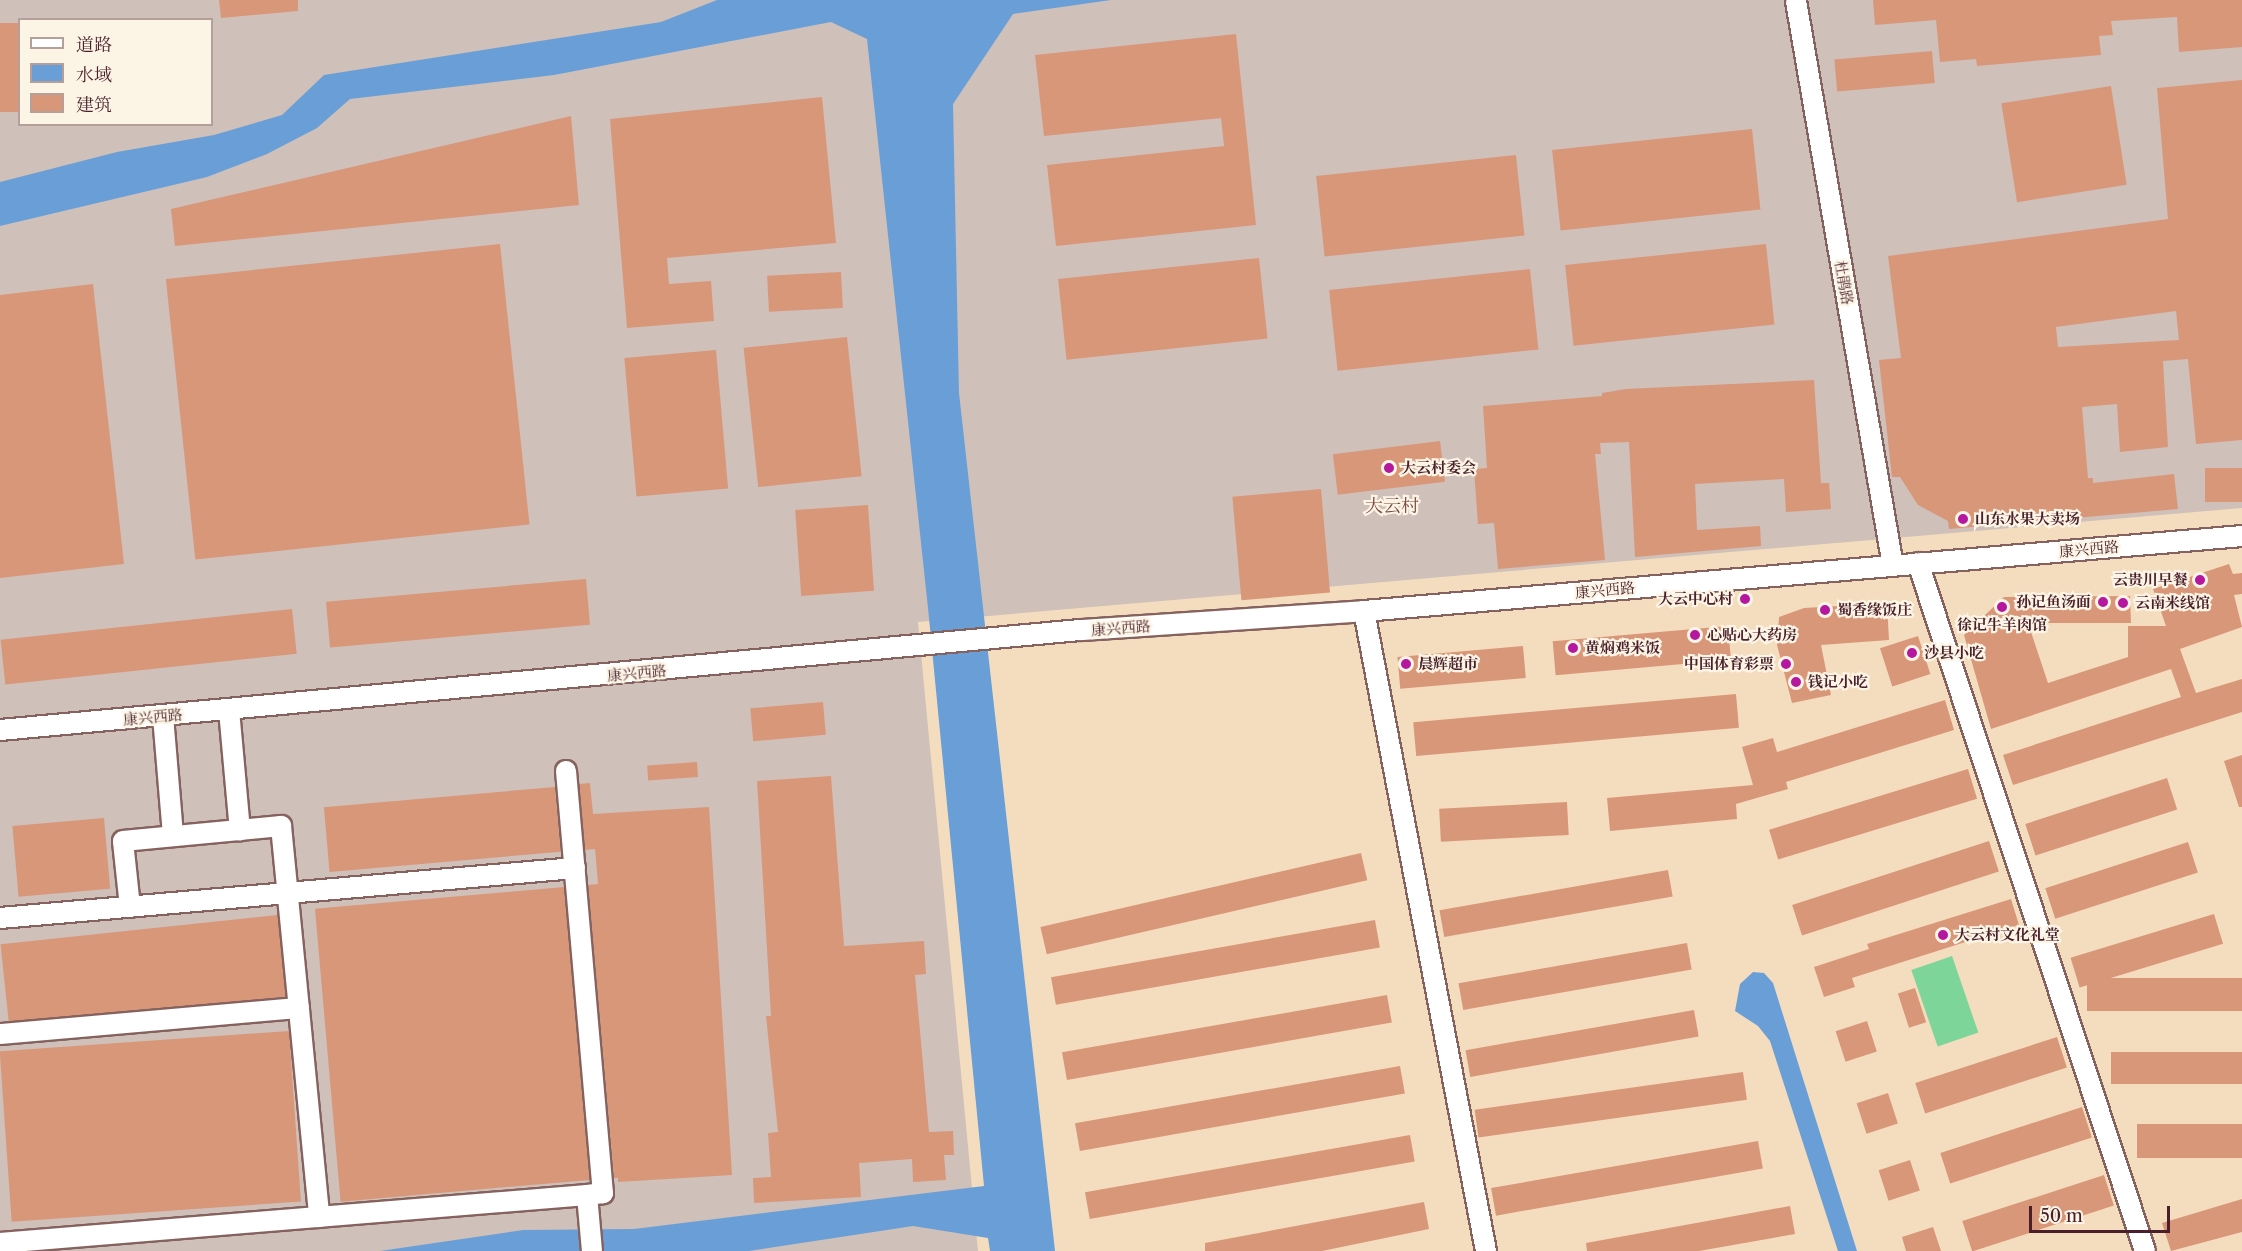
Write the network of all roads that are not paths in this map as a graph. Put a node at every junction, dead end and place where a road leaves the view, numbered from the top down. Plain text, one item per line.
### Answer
1 (1796, 1) edge
2 (2242, 536) edge
3 (1918, 563) junction
4 (1893, 566) junction
5 (1364, 611) junction
6 (229, 710) junction
7 (163, 716) junction
8 (0, 730) edge
9 (566, 771) dead end
10 (240, 830) junction
11 (173, 836) junction
12 (575, 868) junction
13 (288, 893) junction
14 (130, 907) junction
15 (0, 918) edge
16 (299, 1008) junction
17 (0, 1034) edge
18 (587, 1195) junction
19 (319, 1217) junction
20 (0, 1243) edge
21 (592, 1251) edge
22 (1486, 1251) edge
23 (2145, 1251) edge

1 - 4 street, 杜鹃路
2 - 3 street, 康兴西路
3 - 4 street, 康兴西路
3 - 23 street
4 - 5 street, 康兴西路
5 - 6 street, 康兴西路
5 - 22 street
6 - 7 street, 康兴西路
6 - 10 street
7 - 8 street, 康兴西路
7 - 11 street
9 - 12 street
10 - 11 street
10 - 13 street
11 - 14 street
12 - 13 street
12 - 18 street
13 - 14 street
13 - 16 street
14 - 15 street
16 - 17 street
16 - 19 street
18 - 19 street
18 - 21 street
19 - 20 street

